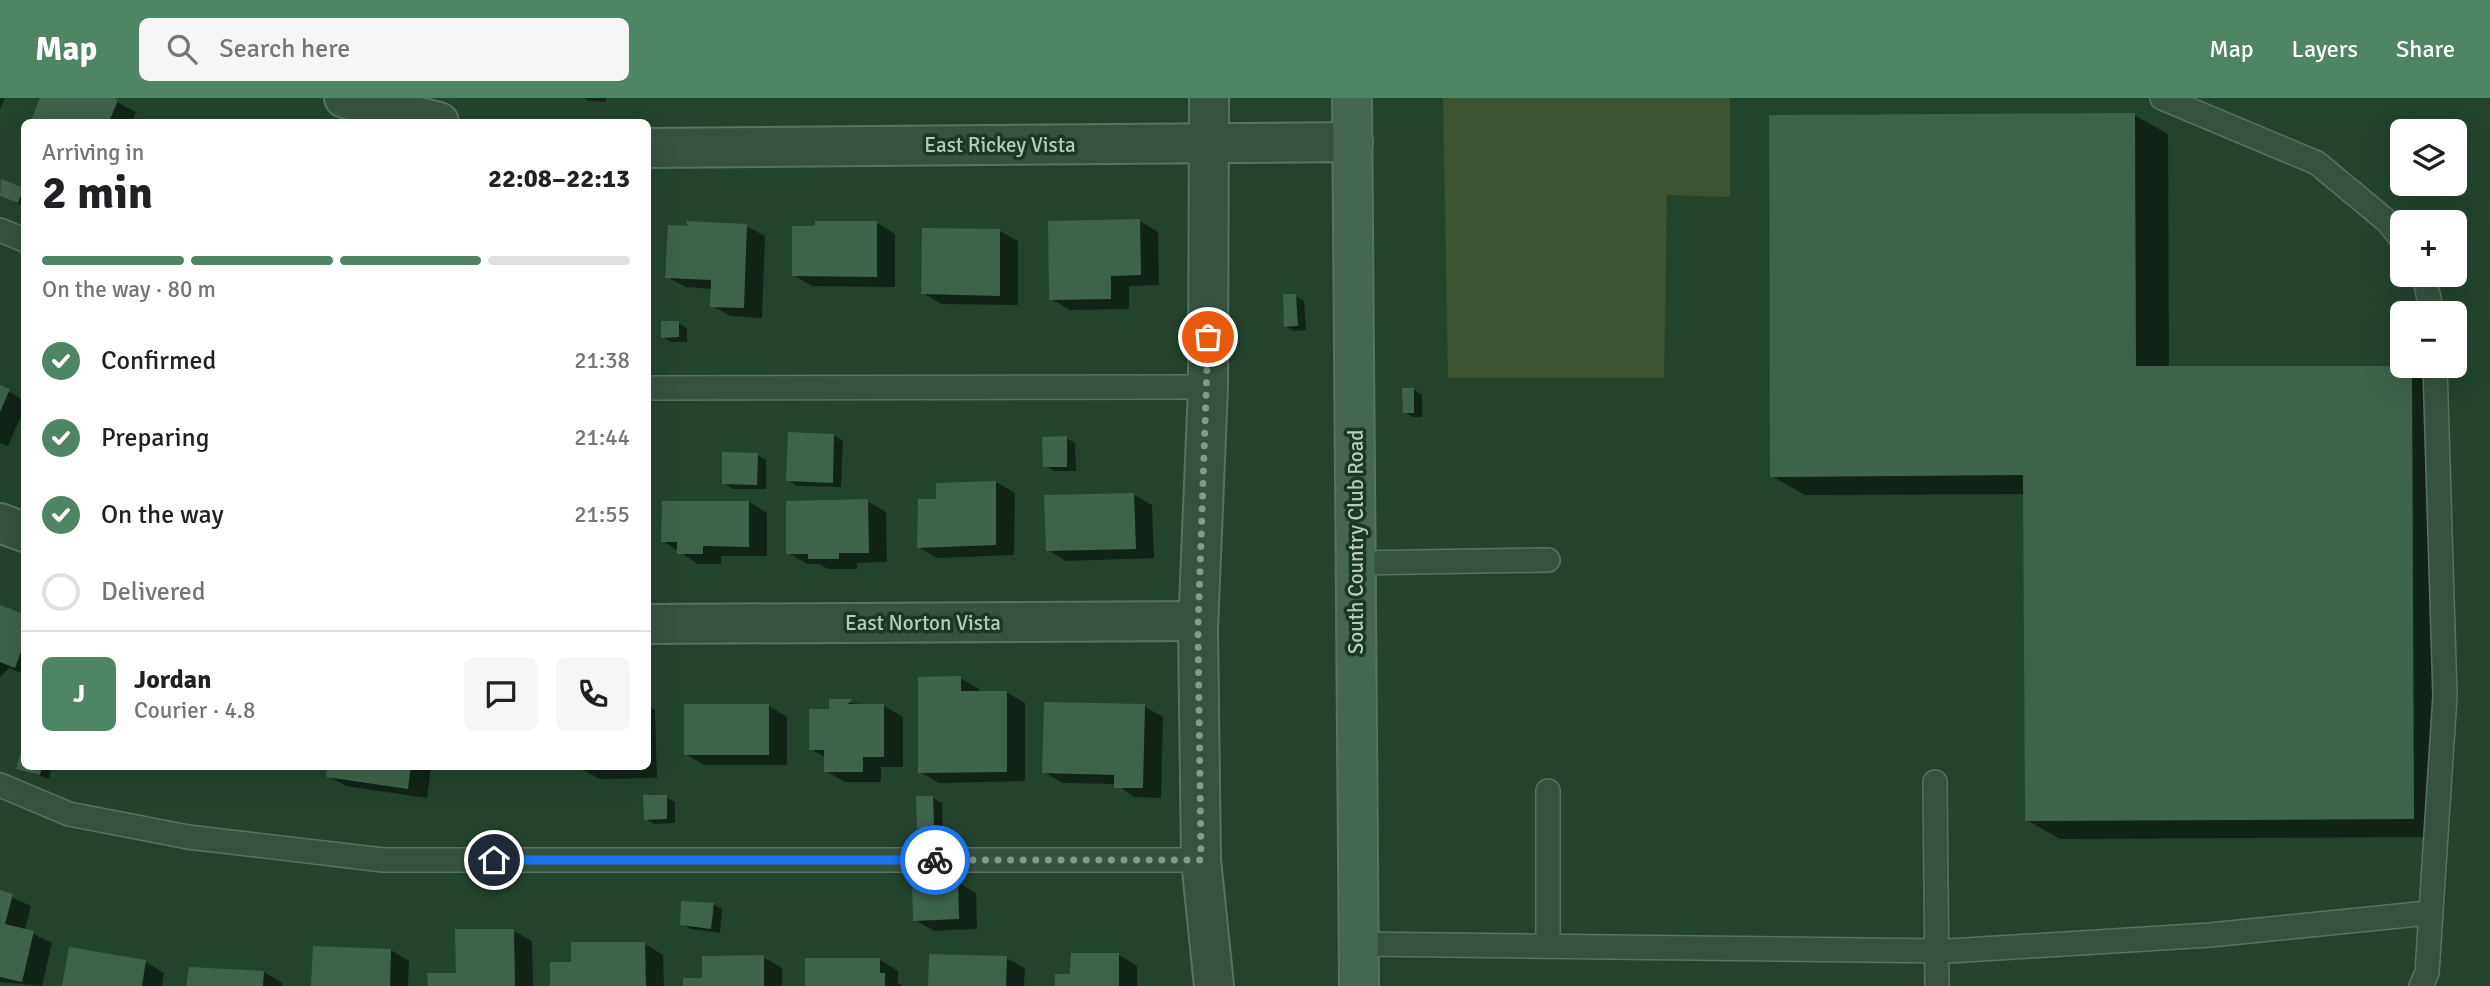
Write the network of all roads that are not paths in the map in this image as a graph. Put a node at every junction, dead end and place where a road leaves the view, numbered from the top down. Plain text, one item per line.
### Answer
1 (344, 98) edge
2 (1209, 98) edge
3 (1352, 98) edge
4 (2162, 98) edge
5 (427, 119) edge
6 (1353, 142) junction
7 (1209, 143) junction
8 (651, 148) edge
9 (2390, 225) edge
10 (0, 230) edge
11 (21, 239) edge
12 (2435, 378) edge
13 (1208, 387) junction
14 (651, 388) edge
15 (0, 523) edge
16 (21, 531) edge
17 (1548, 560) dead end
18 (1356, 563) junction
19 (1198, 621) junction
20 (651, 624) edge
21 (1934, 782) dead end
22 (0, 785) edge
23 (1548, 791) dead end
24 (1201, 860) junction
25 (2428, 913) junction
26 (1359, 944) junction
27 (1548, 946) junction
28 (1936, 951) junction
29 (1214, 986) edge
30 (1359, 986) edge
31 (1937, 986) edge
32 (2421, 986) edge

1 - 5 street
2 - 7 street
3 - 6 street, South Country Club Road
4 - 9 lane
6 - 7 street, East Rickey Vista
6 - 18 street, South Country Club Road
7 - 8 street, East Rickey Vista
7 - 13 street
10 - 11 lane
12 - 25 lane
13 - 14 lane
13 - 19 street
15 - 16 street
17 - 18 lane
18 - 26 street, South Country Club Road
19 - 20 street, East Norton Vista
19 - 24 street
21 - 28 lane
22 - 24 lane
23 - 27 lane
24 - 29 street
25 - 28 lane
25 - 32 lane
26 - 27 lane
26 - 30 street, South Country Club Road
27 - 28 lane
28 - 31 lane

